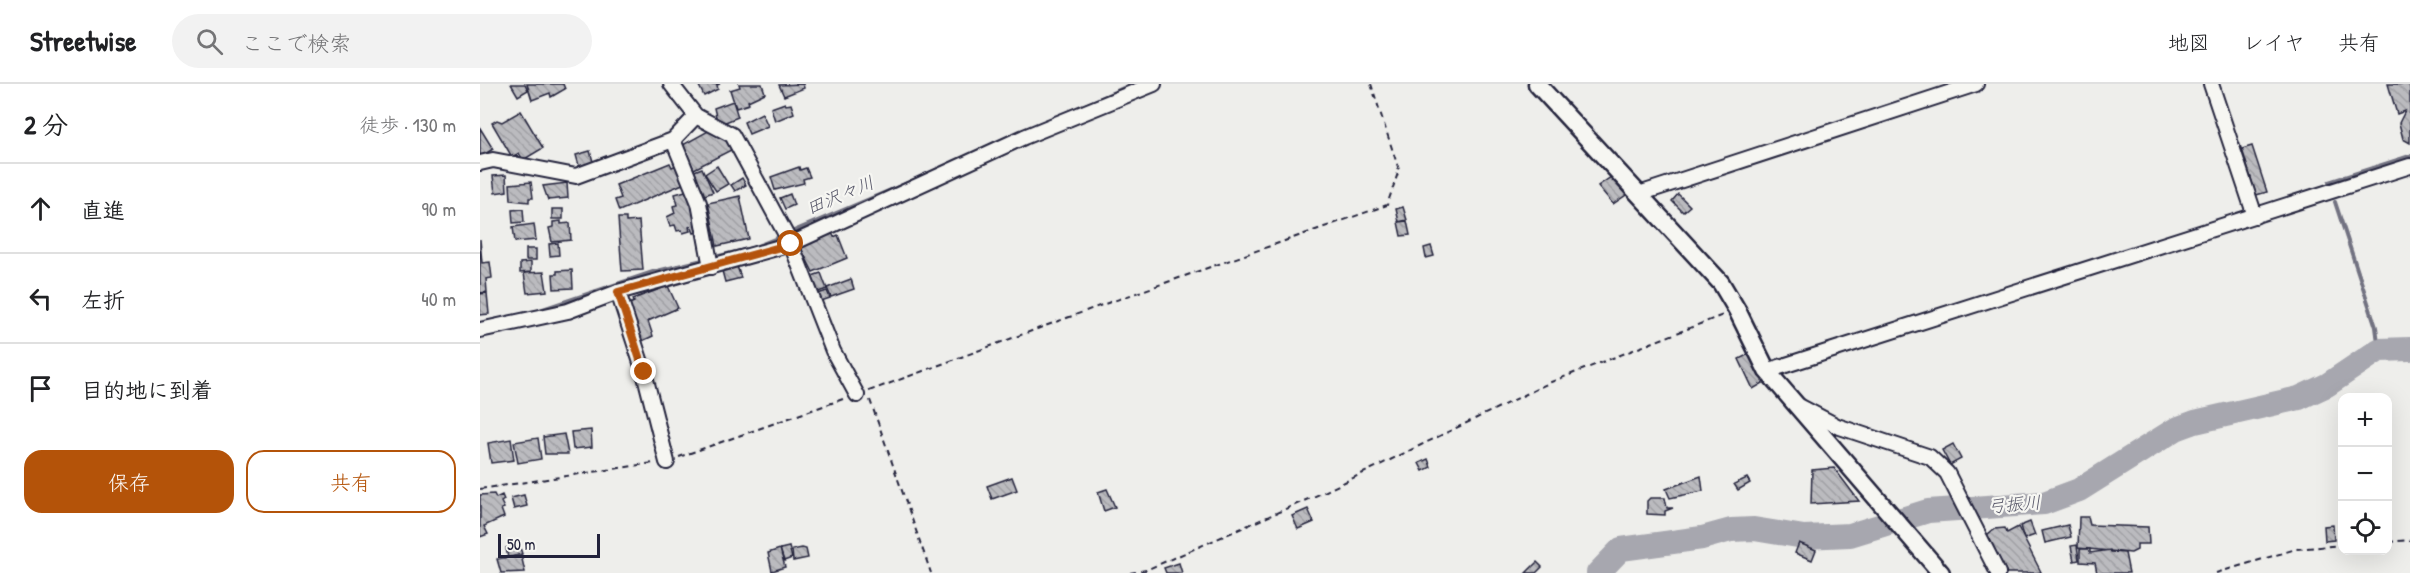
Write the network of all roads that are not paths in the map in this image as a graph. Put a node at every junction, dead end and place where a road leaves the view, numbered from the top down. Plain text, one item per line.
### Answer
1 (670, 84) edge
2 (1154, 84) edge
3 (1537, 84) edge
4 (1976, 84) edge
5 (2211, 84) edge
6 (696, 116) junction
7 (673, 140) junction
8 (480, 163) edge
9 (2410, 166) edge
10 (1639, 194) junction
11 (2255, 216) junction
12 (791, 244) junction
13 (711, 266) junction
14 (618, 292) junction
15 (480, 330) edge
16 (1767, 371) junction
17 (857, 395) dead end
18 (1794, 404) junction
19 (667, 462) dead end
20 (1941, 573) edge
21 (1998, 573) edge

1 - 6 street
2 - 12 street
3 - 10 street
4 - 10 street
5 - 11 street
6 - 7 street
6 - 12 street
7 - 8 street
7 - 13 street
9 - 11 street
10 - 16 street
11 - 16 street
12 - 13 street
12 - 17 street
13 - 14 street
14 - 15 street
14 - 19 street
16 - 18 street
18 - 20 street
18 - 21 street

